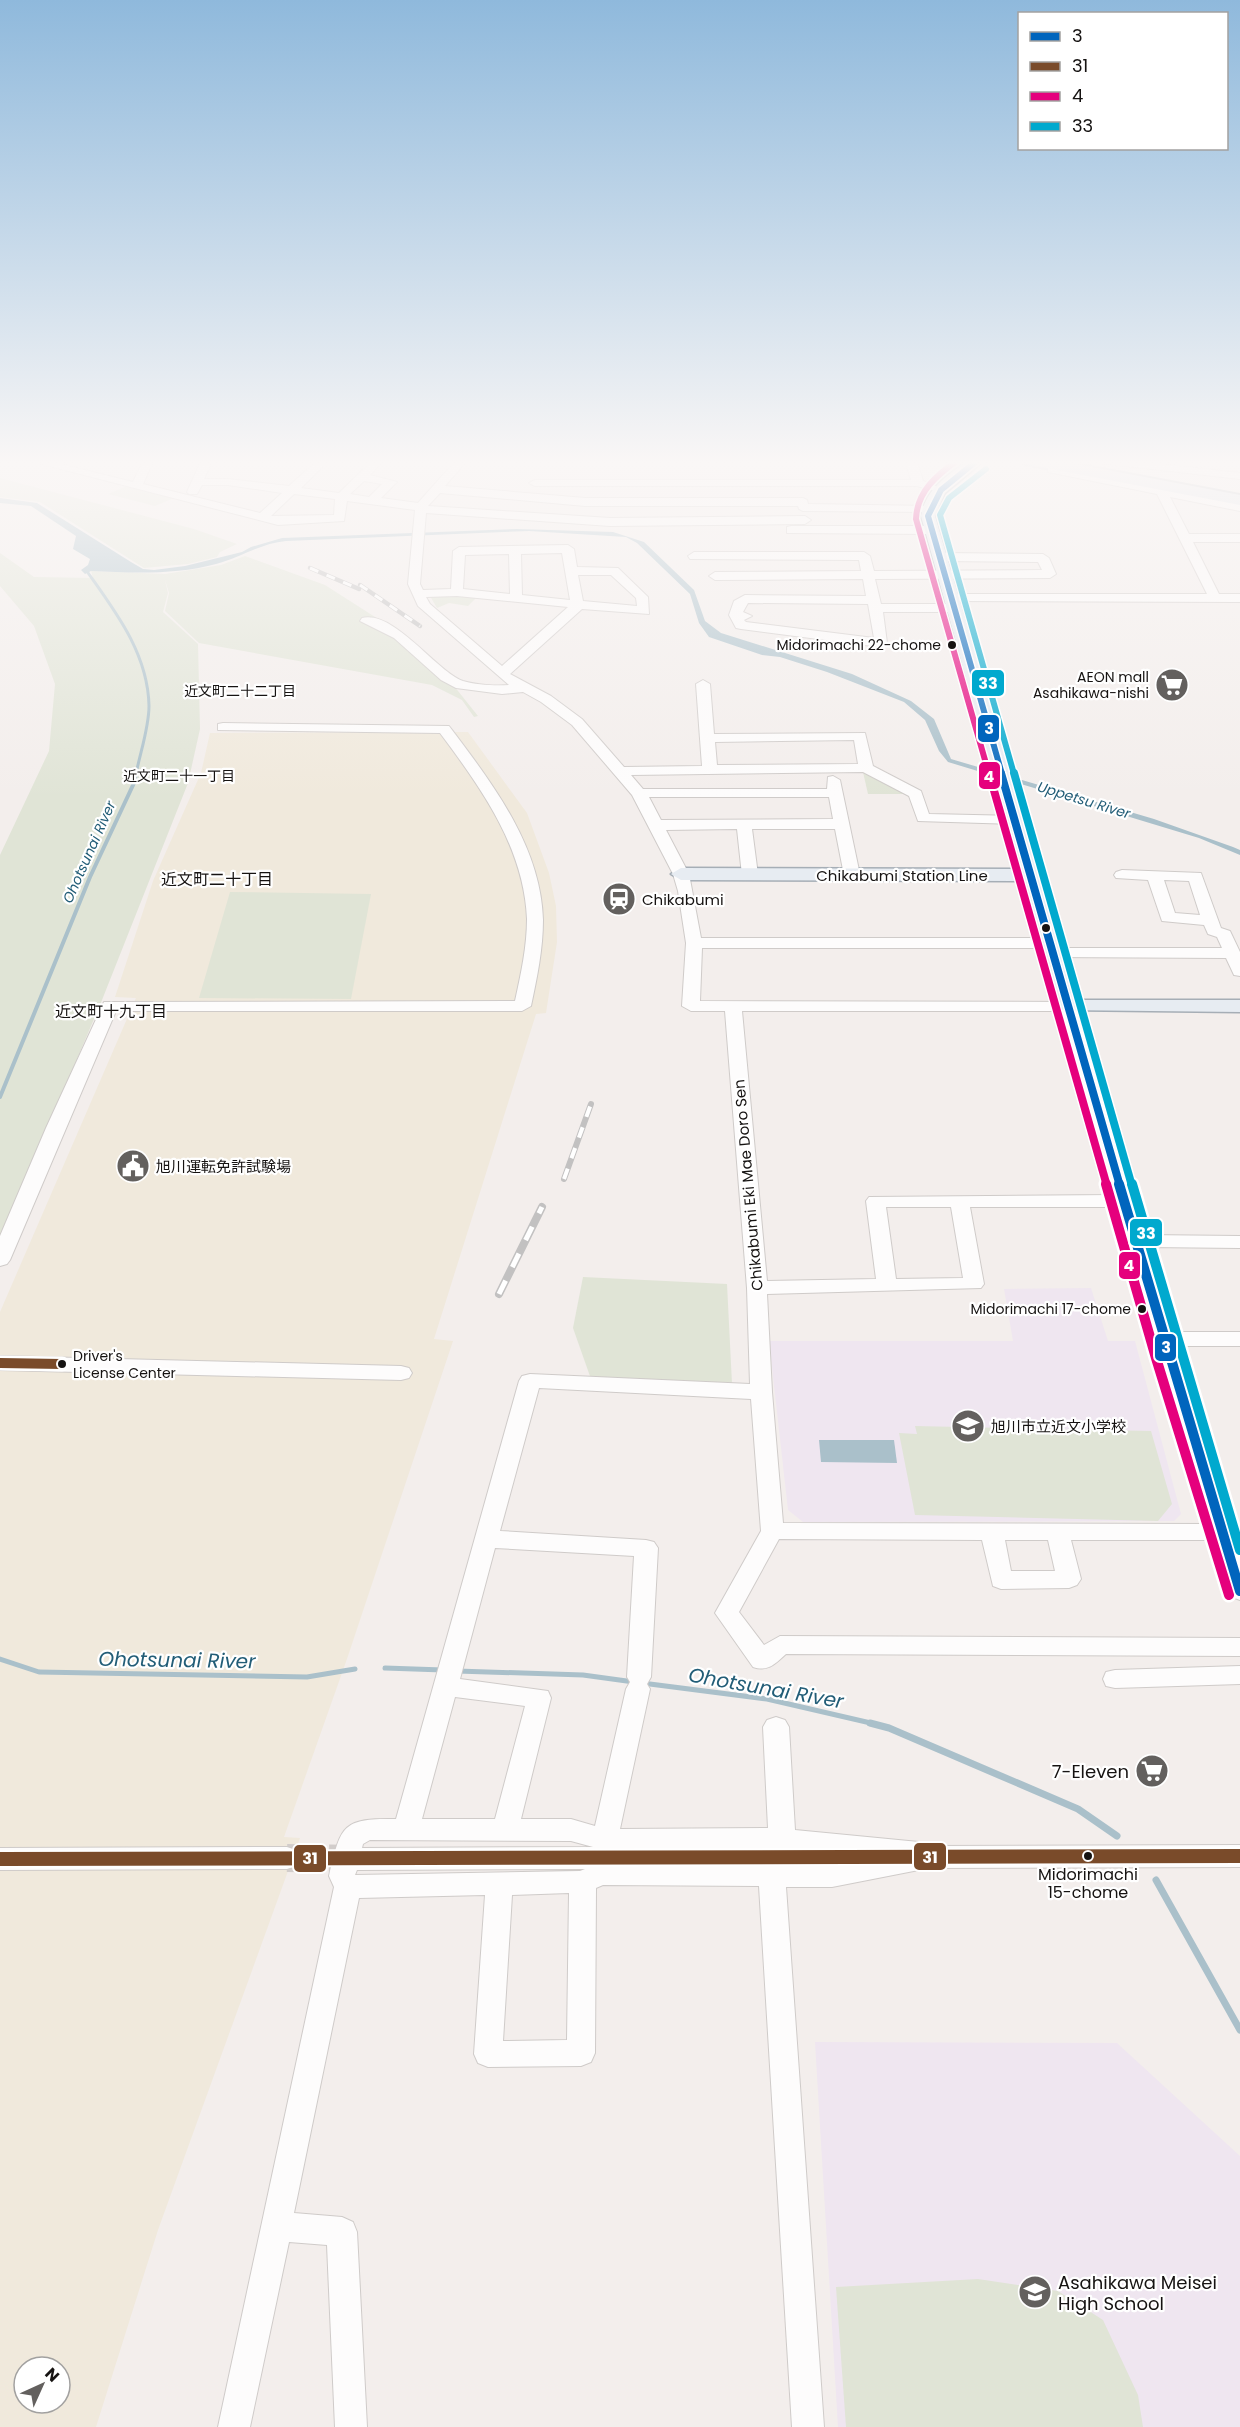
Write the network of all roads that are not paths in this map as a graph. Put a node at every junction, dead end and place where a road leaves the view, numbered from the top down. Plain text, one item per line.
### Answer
1 (415, 572) edge
2 (458, 572) edge
3 (515, 572) edge
4 (572, 572) edge
5 (615, 572) edge
6 (794, 572) edge
7 (868, 572) edge
8 (1049, 572) edge
9 (1202, 572) edge
10 (945, 575) junction
11 (715, 576) dead end
12 (795, 576) junction
13 (869, 576) junction
14 (457, 592) junction
15 (418, 594) junction
16 (1240, 597) edge
17 (1215, 598) junction
18 (516, 599) junction
19 (799, 600) junction
20 (952, 603) junction
21 (875, 604) junction
22 (577, 606) junction
23 (367, 621) dead end
24 (502, 674) junction
25 (703, 684) dead end
26 (524, 688) junction
27 (223, 727) dead end
28 (709, 738) junction
29 (866, 768) junction
30 (710, 769) junction
31 (831, 769) junction
32 (620, 771) junction
33 (639, 793) junction
34 (836, 793) junction
35 (1015, 819) junction
36 (744, 824) junction
37 (841, 824) junction
38 (656, 825) junction
39 (681, 874) junction
40 (750, 875) junction
41 (852, 875) junction
42 (1032, 875) junction
43 (1122, 875) dead end
44 (1154, 875) junction
45 (1210, 920) junction
46 (694, 943) junction
47 (1052, 948) junction
48 (1232, 953) junction
49 (1240, 971) edge
50 (733, 1006) junction
51 (1068, 1006) junction
52 (1240, 1006) edge
53 (958, 1200) junction
54 (1123, 1201) junction
55 (1136, 1241) junction
56 (1240, 1242) edge
57 (0, 1260) edge
58 (887, 1286) junction
59 (757, 1288) junction
60 (1163, 1339) junction
61 (1240, 1339) edge
62 (0, 1363) edge
63 (401, 1373) dead end
64 (761, 1392) junction
65 (772, 1531) junction
66 (992, 1531) junction
67 (1058, 1532) junction
68 (1223, 1532) junction
69 (488, 1539) junction
70 (1235, 1556) edge
71 (1240, 1591) edge
72 (1240, 1647) edge
73 (448, 1674) junction
74 (1240, 1675) edge
75 (1115, 1679) dead end
76 (776, 1727) dead end
77 (406, 1828) junction
78 (506, 1830) junction
79 (782, 1839) junction
80 (605, 1840) junction
81 (1240, 1856) edge
82 (920, 1857) junction
83 (286, 1858) tunnel mouth
84 (0, 1859) edge
85 (356, 1859) tunnel mouth
86 (772, 1877) junction
87 (583, 1882) junction
88 (499, 1885) junction
89 (348, 1887) junction
90 (276, 2226) junction
91 (234, 2427) edge
92 (351, 2427) edge
93 (808, 2427) edge

1 - 15 street
2 - 14 street
3 - 18 street
4 - 22 street
5 - 22 street
6 - 12 street
7 - 13 street
8 - 10 street
9 - 17 street
10 - 13 street
10 - 20 main road
11 - 12 street
12 - 13 street
12 - 19 street
13 - 21 street
14 - 15 street
14 - 18 street
15 - 24 street
16 - 17 street
17 - 20 street
18 - 22 street
19 - 21 street
19 - 21 street
20 - 21 street
20 - 35 main road
22 - 24 street
23 - 26 street
24 - 26 street
25 - 28 street
26 - 32 street
27 - 57 street
28 - 29 street
28 - 30 street
29 - 31 street
29 - 35 street
30 - 31 street
30 - 32 street
31 - 34 street
32 - 33 street
33 - 34 street
33 - 38 street
34 - 37 street
35 - 42 main road
36 - 37 street
36 - 38 street
36 - 40 street
37 - 41 street
38 - 39 street
39 - 40 main road, Chikabumi Station Line
39 - 46 street
40 - 41 main road, Chikabumi Station Line
41 - 42 main road, Chikabumi Station Line
42 - 47 main road
43 - 44 street
44 - 45 street
44 - 45 street
45 - 48 street
46 - 47 street
46 - 50 street
47 - 48 street
47 - 51 main road
48 - 49 street
50 - 51 street
50 - 59 street, Chikabumi Eki Mae Doro Sen
51 - 52 main road
51 - 54 street
53 - 54 street
53 - 58 street
53 - 58 street
54 - 55 street
55 - 56 street
55 - 60 street
58 - 59 street
59 - 64 street, Chikabumi Eki Mae Doro Sen
60 - 61 street
60 - 68 street
62 - 63 street
64 - 65 street, Chikabumi Eki Mae Doro Sen
64 - 69 street
65 - 66 street
65 - 72 street
66 - 67 street
66 - 67 street
67 - 68 street
68 - 70 street
69 - 73 street
69 - 80 street
70 - 71 street
73 - 77 street
73 - 78 street
74 - 75 street
76 - 79 street
77 - 78 street
77 - 89 street
78 - 80 street
79 - 80 street
79 - 82 street
81 - 82 street
82 - 85 street
82 - 86 street
83 - 84 street
86 - 87 street
86 - 93 street
87 - 88 street
87 - 88 street
88 - 89 street
89 - 90 street
90 - 91 street
90 - 92 street

